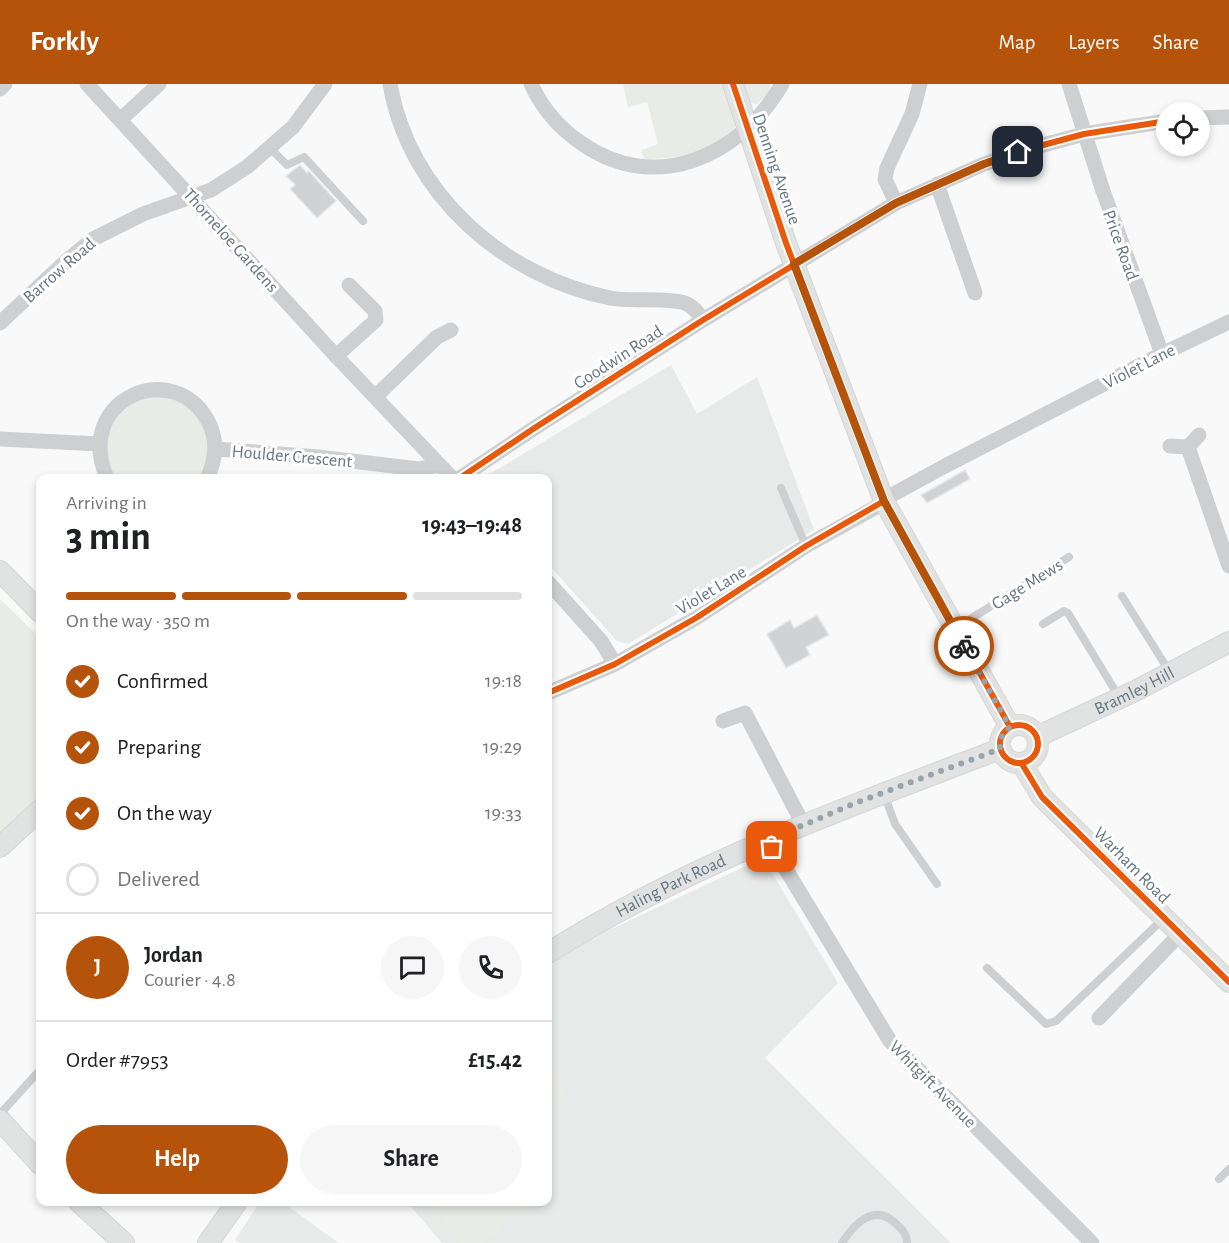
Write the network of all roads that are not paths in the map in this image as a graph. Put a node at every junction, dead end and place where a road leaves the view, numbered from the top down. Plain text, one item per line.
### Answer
1 (5, 84) edge
2 (87, 84) edge
3 (159, 84) edge
4 (326, 84) edge
5 (390, 84) edge
6 (531, 84) edge
7 (733, 84) edge
8 (782, 84) edge
9 (920, 84) edge
10 (1069, 84) edge
11 (0, 89) edge
12 (1229, 117) edge
13 (1210, 118) edge
14 (120, 120) junction
15 (1156, 123) edge
16 (747, 128) junction
17 (1083, 134) junction
18 (270, 148) junction
19 (937, 184) junction
20 (192, 197) junction
21 (896, 203) junction
22 (363, 222) dead end
23 (794, 264) junction
24 (349, 285) dead end
25 (975, 293) dead end
26 (703, 320) junction
27 (1229, 322) edge
28 (0, 323) edge
29 (451, 330) dead end
30 (1162, 354) junction
31 (336, 356) junction
32 (375, 397) junction
33 (1199, 435) dead end
34 (0, 439) edge
35 (99, 444) junction
36 (1170, 446) dead end
37 (1188, 447) junction
38 (216, 449) junction
39 (440, 465) junction
40 (105, 474) edge
41 (209, 474) edge
42 (448, 474) edge
43 (466, 474) edge
44 (781, 488) dead end
45 (884, 501) junction
46 (806, 546) junction
47 (1069, 557) dead end
48 (1229, 566) edge
49 (0, 571) edge
50 (552, 586) edge
51 (1122, 596) dead end
52 (36, 608) edge
53 (1043, 624) dead end
54 (954, 629) junction
55 (1229, 642) edge
56 (615, 664) junction
57 (1170, 674) junction
58 (552, 691) edge
59 (1120, 698) junction
60 (723, 721) dead end
61 (1010, 727) junction
62 (1036, 734) junction
63 (1000, 749) junction
64 (1022, 764) junction
65 (883, 793) junction
66 (36, 814) edge
67 (803, 824) junction
68 (768, 840) junction
69 (0, 847) edge
70 (937, 884) dead end
71 (1165, 918) junction
72 (1180, 934) junction
73 (552, 950) edge
74 (987, 968) dead end
75 (1229, 981) edge
76 (1099, 1018) dead end
77 (36, 1074) edge
78 (0, 1114) edge
79 (0, 1120) edge
80 (36, 1160) edge
81 (1229, 1169) edge
82 (1220, 1179) dead end
83 (83, 1206) edge
84 (234, 1206) edge
85 (124, 1243) edge
86 (208, 1243) edge
87 (842, 1243) edge
88 (907, 1243) edge
89 (1092, 1243) edge

1 - 11 street
2 - 14 street, Thorneloe Gardens
3 - 14 street
4 - 18 street, Barrow Road
5 - 26 street
6 - 16 street
7 - 16 main road, Denning Avenue
8 - 16 street
9 - 21 street
10 - 17 street, Price Road
12 - 13 street
14 - 20 street, Thorneloe Gardens
15 - 17 street, Goodwin Road
16 - 23 main road, Denning Avenue
17 - 19 street, Goodwin Road
17 - 30 street, Price Road
18 - 20 street, Barrow Road
18 - 22 lane
19 - 21 street, Goodwin Road
19 - 25 street
20 - 28 street, Barrow Road
20 - 31 street, Thorneloe Gardens
21 - 23 street, Goodwin Road
23 - 26 street, Goodwin Road
23 - 45 main road
24 - 31 street
26 - 43 street, Goodwin Road
27 - 30 street, Violet Lane
29 - 32 street
30 - 45 street, Violet Lane
31 - 32 street, Thorneloe Gardens
32 - 39 street, Thorneloe Gardens
33 - 37 street
34 - 35 street
35 - 38 street, Houlder Crescent
35 - 40 street
36 - 37 street
37 - 48 street
38 - 39 street, Houlder Crescent
38 - 41 street, Houlder Crescent
39 - 42 street, Thorneloe Gardens
44 - 46 lane
45 - 46 street, Violet Lane
45 - 54 main road
46 - 56 street, Violet Lane
47 - 54 lane, Gage Mews
49 - 52 main road
50 - 56 street
51 - 57 lane
53 - 59 lane
54 - 61 main road
55 - 57 main road, Bramley Hill
56 - 58 street, Violet Lane
57 - 59 main road, Bramley Hill
59 - 62 main road, Bramley Hill
60 - 67 street
61 - 62 main road
61 - 63 main road
62 - 64 main road
63 - 64 main road
63 - 65 main road, Haling Park Road
64 - 71 main road, Warham Road
65 - 67 main road, Haling Park Road
65 - 70 lane
66 - 69 main road
67 - 68 main road, Haling Park Road
68 - 73 main road, Haling Park Road
68 - 89 street, Whitgift Avenue
71 - 72 main road, Warham Road
71 - 74 lane
72 - 75 main road, Warham Road
72 - 76 street
77 - 78 lane
79 - 80 main road
81 - 82 lane
83 - 85 main road
84 - 86 main road
87 - 88 lane

